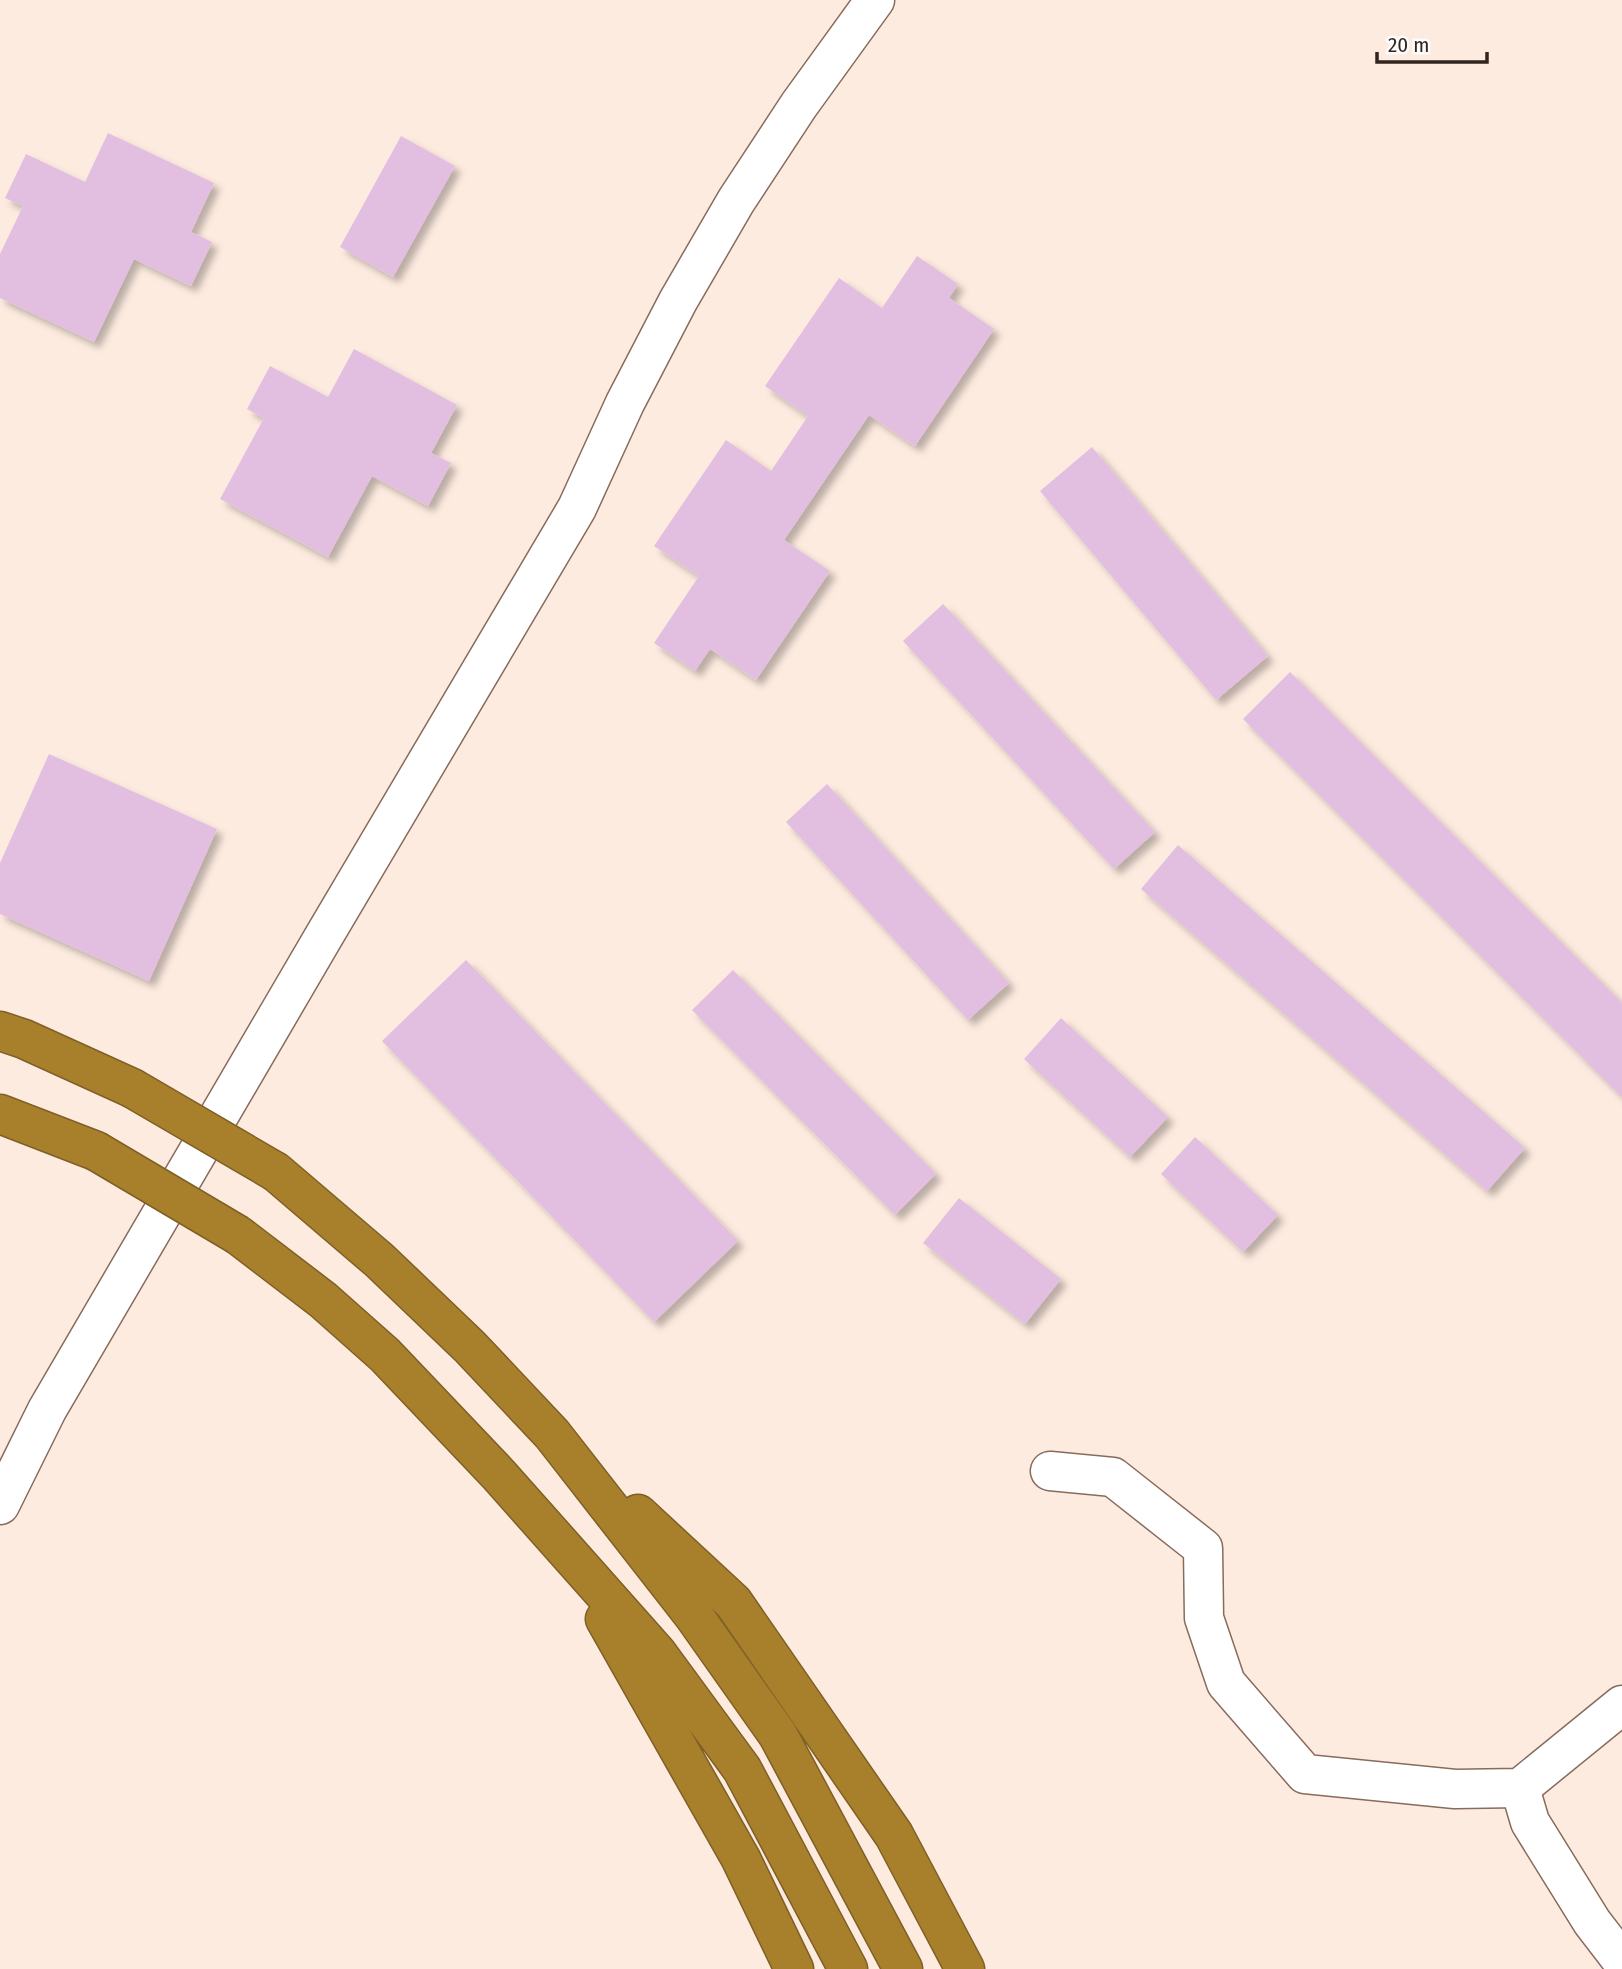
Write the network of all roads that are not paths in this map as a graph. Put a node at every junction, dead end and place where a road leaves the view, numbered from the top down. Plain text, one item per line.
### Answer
1 (875, 0) edge
2 (0, 1031) edge
3 (0, 1114) edge
4 (552, 1434) junction
5 (1050, 1471) dead end
6 (0, 1505) edge
7 (570, 1556) junction
8 (1622, 1705) edge
9 (1520, 1788) junction
10 (1622, 1961) edge
11 (794, 1969) edge
12 (848, 1969) edge
13 (903, 1969) edge
14 (965, 1969) edge

1 - 6 street
2 - 4 highway, bridge
3 - 7 highway, bridge
4 - 13 highway
4 - 14 highway
5 - 9 street
7 - 11 highway
7 - 12 highway
8 - 9 street
9 - 10 street

